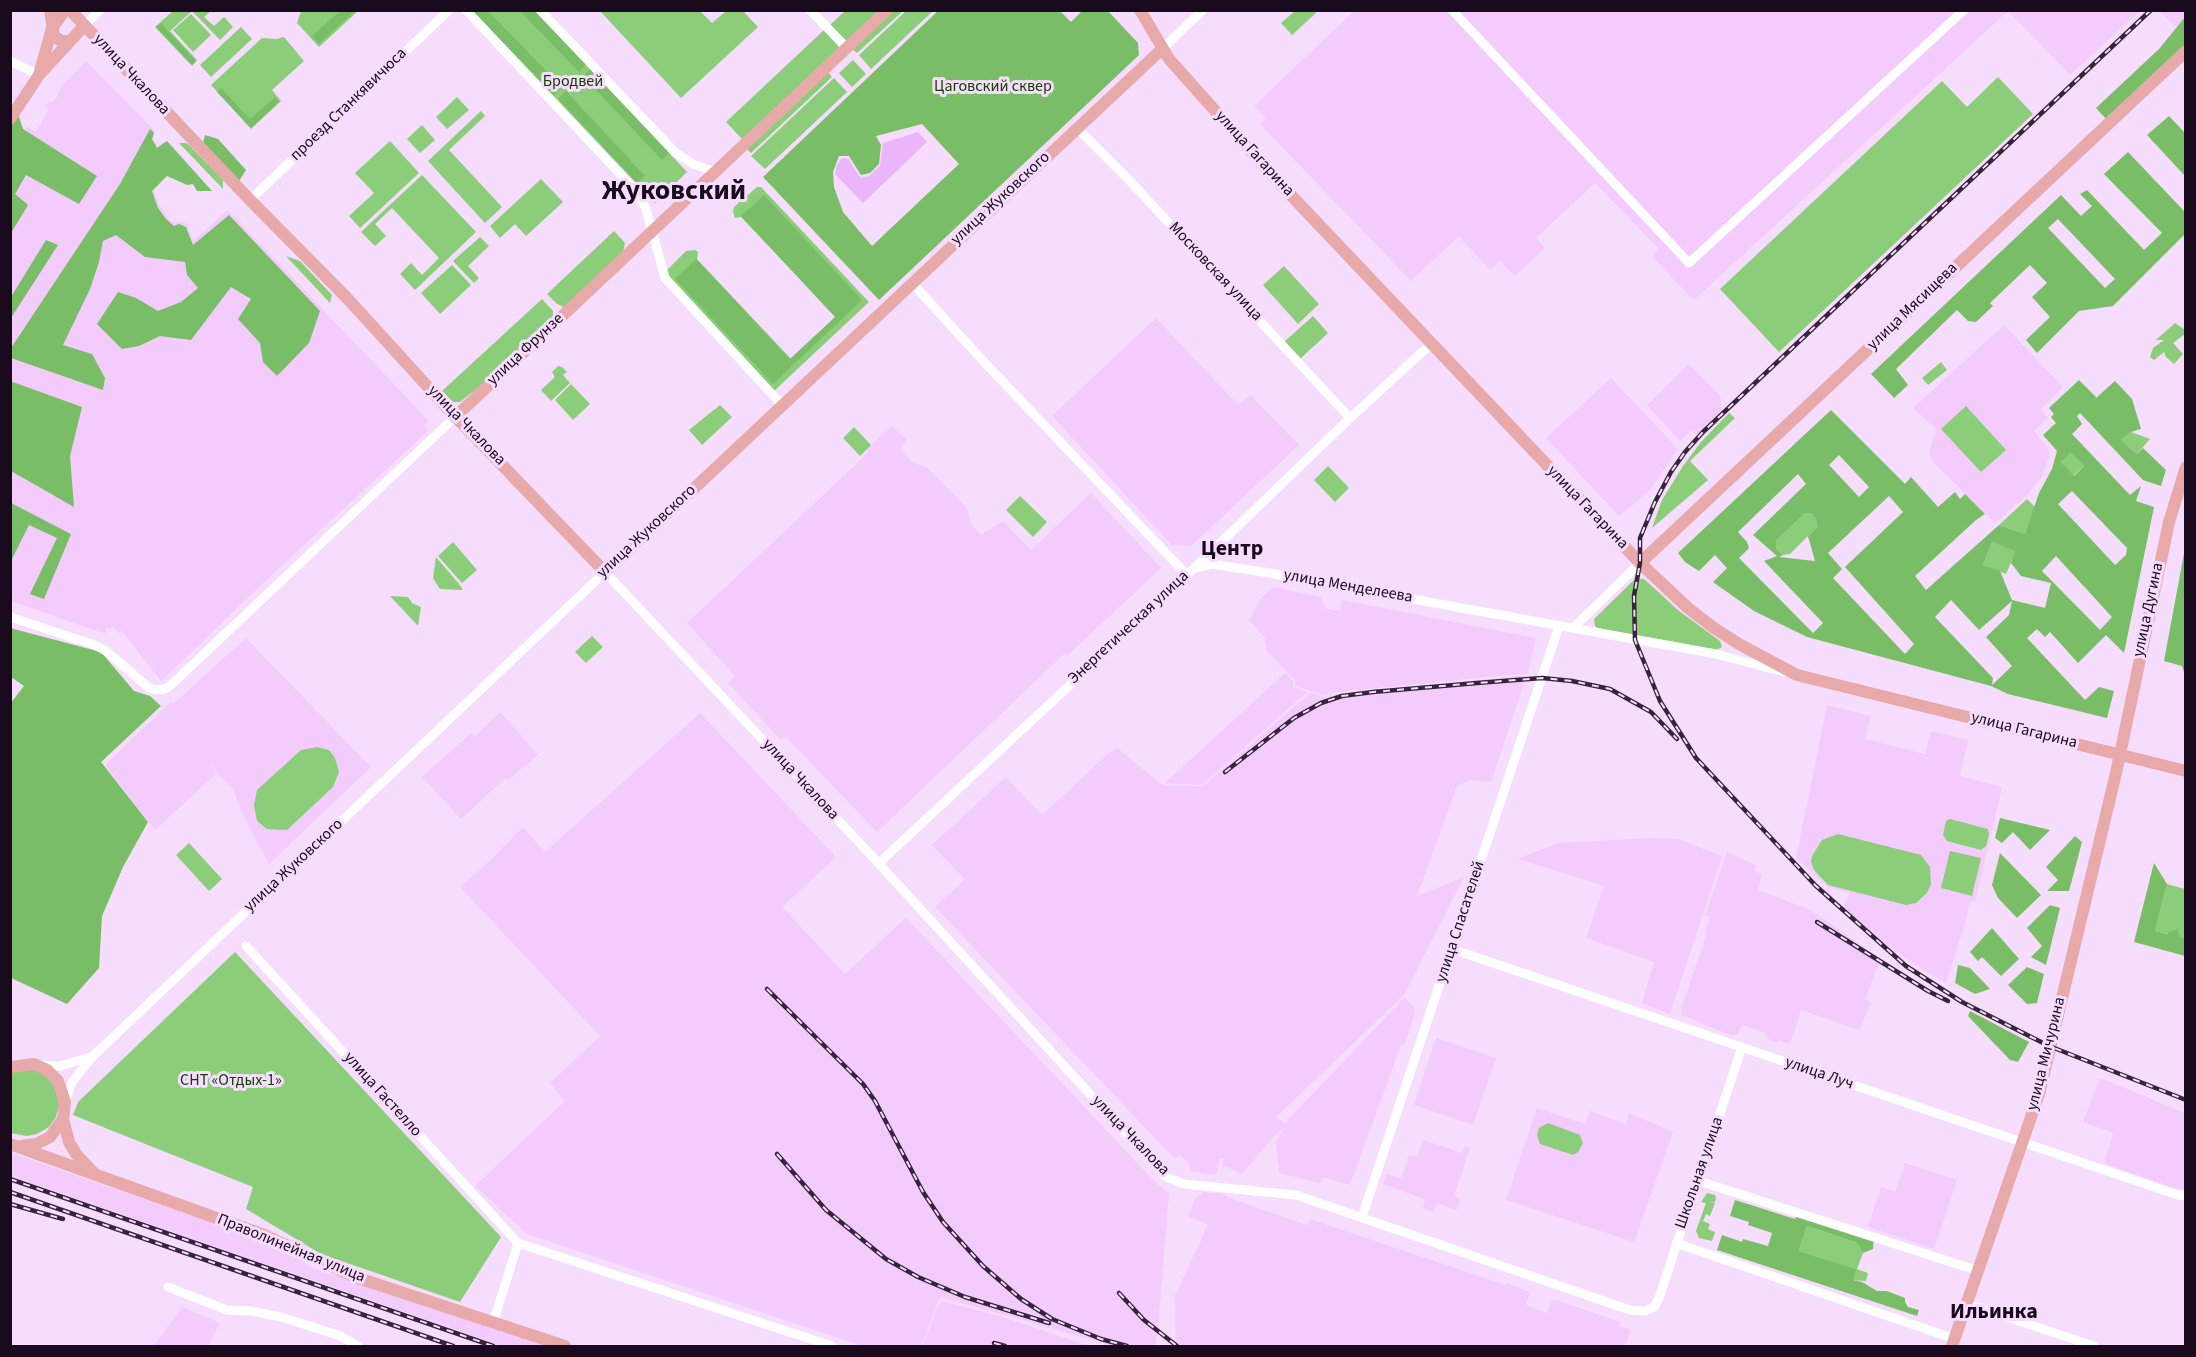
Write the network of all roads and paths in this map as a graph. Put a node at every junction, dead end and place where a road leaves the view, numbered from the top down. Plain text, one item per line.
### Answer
1 (50, 10) edge
2 (65, 10) edge
3 (70, 10) edge
4 (100, 10) edge
5 (449, 10) edge
6 (466, 10) edge
7 (540, 10) edge
8 (810, 10) edge
9 (887, 10) edge
10 (1140, 10) edge
11 (1203, 10) edge
12 (1452, 10) edge
13 (1964, 10) edge
14 (84, 26) junction
15 (52, 28) junction
16 (69, 41) junction
17 (847, 48) junction
18 (1162, 49) junction
19 (2186, 51) edge
20 (10, 61) edge
21 (39, 75) junction
22 (10, 119) edge
23 (1077, 128) junction
24 (715, 172) junction
25 (250, 200) junction
26 (652, 231) junction
27 (912, 283) junction
28 (1431, 344) junction
29 (782, 405) junction
30 (455, 417) junction
31 (1350, 418) junction
32 (2186, 467) edge
33 (1640, 563) junction
34 (605, 572) junction
35 (1187, 574) junction
36 (10, 617) edge
37 (1559, 626) junction
38 (1573, 628) junction
39 (1797, 675) junction
40 (2120, 755) junction
41 (2186, 771) edge
42 (879, 863) junction
43 (246, 946) dead end
44 (1452, 949) junction
45 (1742, 1047) junction
46 (93, 1056) junction
47 (34, 1064) junction
48 (10, 1066) edge
49 (65, 1102) junction
50 (63, 1119) junction
51 (2023, 1143) junction
52 (14, 1145) edge
53 (98, 1177) junction
54 (1699, 1181) junction
55 (2186, 1196) edge
56 (1362, 1217) junction
57 (518, 1243) junction
58 (1677, 1243) junction
59 (1979, 1271) junction
60 (168, 1287) dead end
61 (1659, 1298) joint
62 (1968, 1304) junction
63 (493, 1323) junction
64 (1953, 1343) edge
65 (358, 1347) edge
66 (565, 1347) edge
67 (832, 1347) edge
68 (2094, 1347) edge

1 - 15 main road
2 - 15 main road
3 - 14 main road, улица Чкалова
4 - 14 street
5 - 25 street, проезд Станкявичюса
6 - 26 street
7 - 24 street
8 - 17 street
9 - 17 main road, улица Фрунзе
10 - 18 main road, улица Гагарина
11 - 18 street, улица Жуковского
12 - 13 street
14 - 16 main road
14 - 25 main road, улица Чкалова
15 - 16 main road
15 - 21 main road
16 - 21 main road
17 - 24 main road, улица Фрунзе
18 - 23 main road, улица Жуковского
18 - 28 main road, улица Гагарина
19 - 33 main road, улица Мясищева
20 - 21 street
21 - 22 main road
23 - 27 main road, улица Жуковского
23 - 31 street, Московская улица
24 - 26 main road, улица Фрунзе
25 - 30 main road, улица Чкалова
26 - 29 street
26 - 30 main road, улица Фрунзе
27 - 29 main road, улица Жуковского
27 - 35 street
28 - 31 street, Энергетическая улица
28 - 33 main road, улица Гагарина
29 - 34 main road, улица Жуковского
30 - 34 main road, улица Чкалова
30 - 36 street, улица Фрунзе
31 - 35 street, Энергетическая улица
32 - 40 main road, улица Дугина
33 - 38 street
33 - 39 main road, улица Гагарина
34 - 42 street, улица Чкалова
34 - 46 street, улица Жуковского
35 - 37 street, улица Менделеева
35 - 42 street, Энергетическая улица
37 - 38 street, улица Менделеева
37 - 44 street, улица Спасателей
38 - 39 street, улица Менделеева
39 - 40 main road, улица Гагарина
40 - 41 main road, улица Гагарина
40 - 51 main road, улица Мичурина
42 - 56 street, улица Чкалова
43 - 57 street, улица Гастелло
44 - 45 street, улица Луч
44 - 56 street, улица Спасателей
45 - 51 street, улица Луч
45 - 54 street, Школьная улица
46 - 47 street
46 - 49 street, улица Жуковского
47 - 48 main road
47 - 49 main road
49 - 50 main road
50 - 52 main road
50 - 53 main road
51 - 55 street, улица Луч
51 - 59 main road, улица Мичурина
52 - 53 main road, Праволинейная улица
53 - 63 main road, Праволинейная улица
54 - 58 street, Школьная улица
54 - 59 street
56 - 61 street, улица Чкалова
57 - 63 street
57 - 67 street, улица Гастелло
58 - 61 street, Школьная улица
58 - 64 street
59 - 62 main road, улица Мичурина
60 - 65 street
62 - 64 main road, улица Мичурина
62 - 68 street
63 - 66 main road, Праволинейная улица

